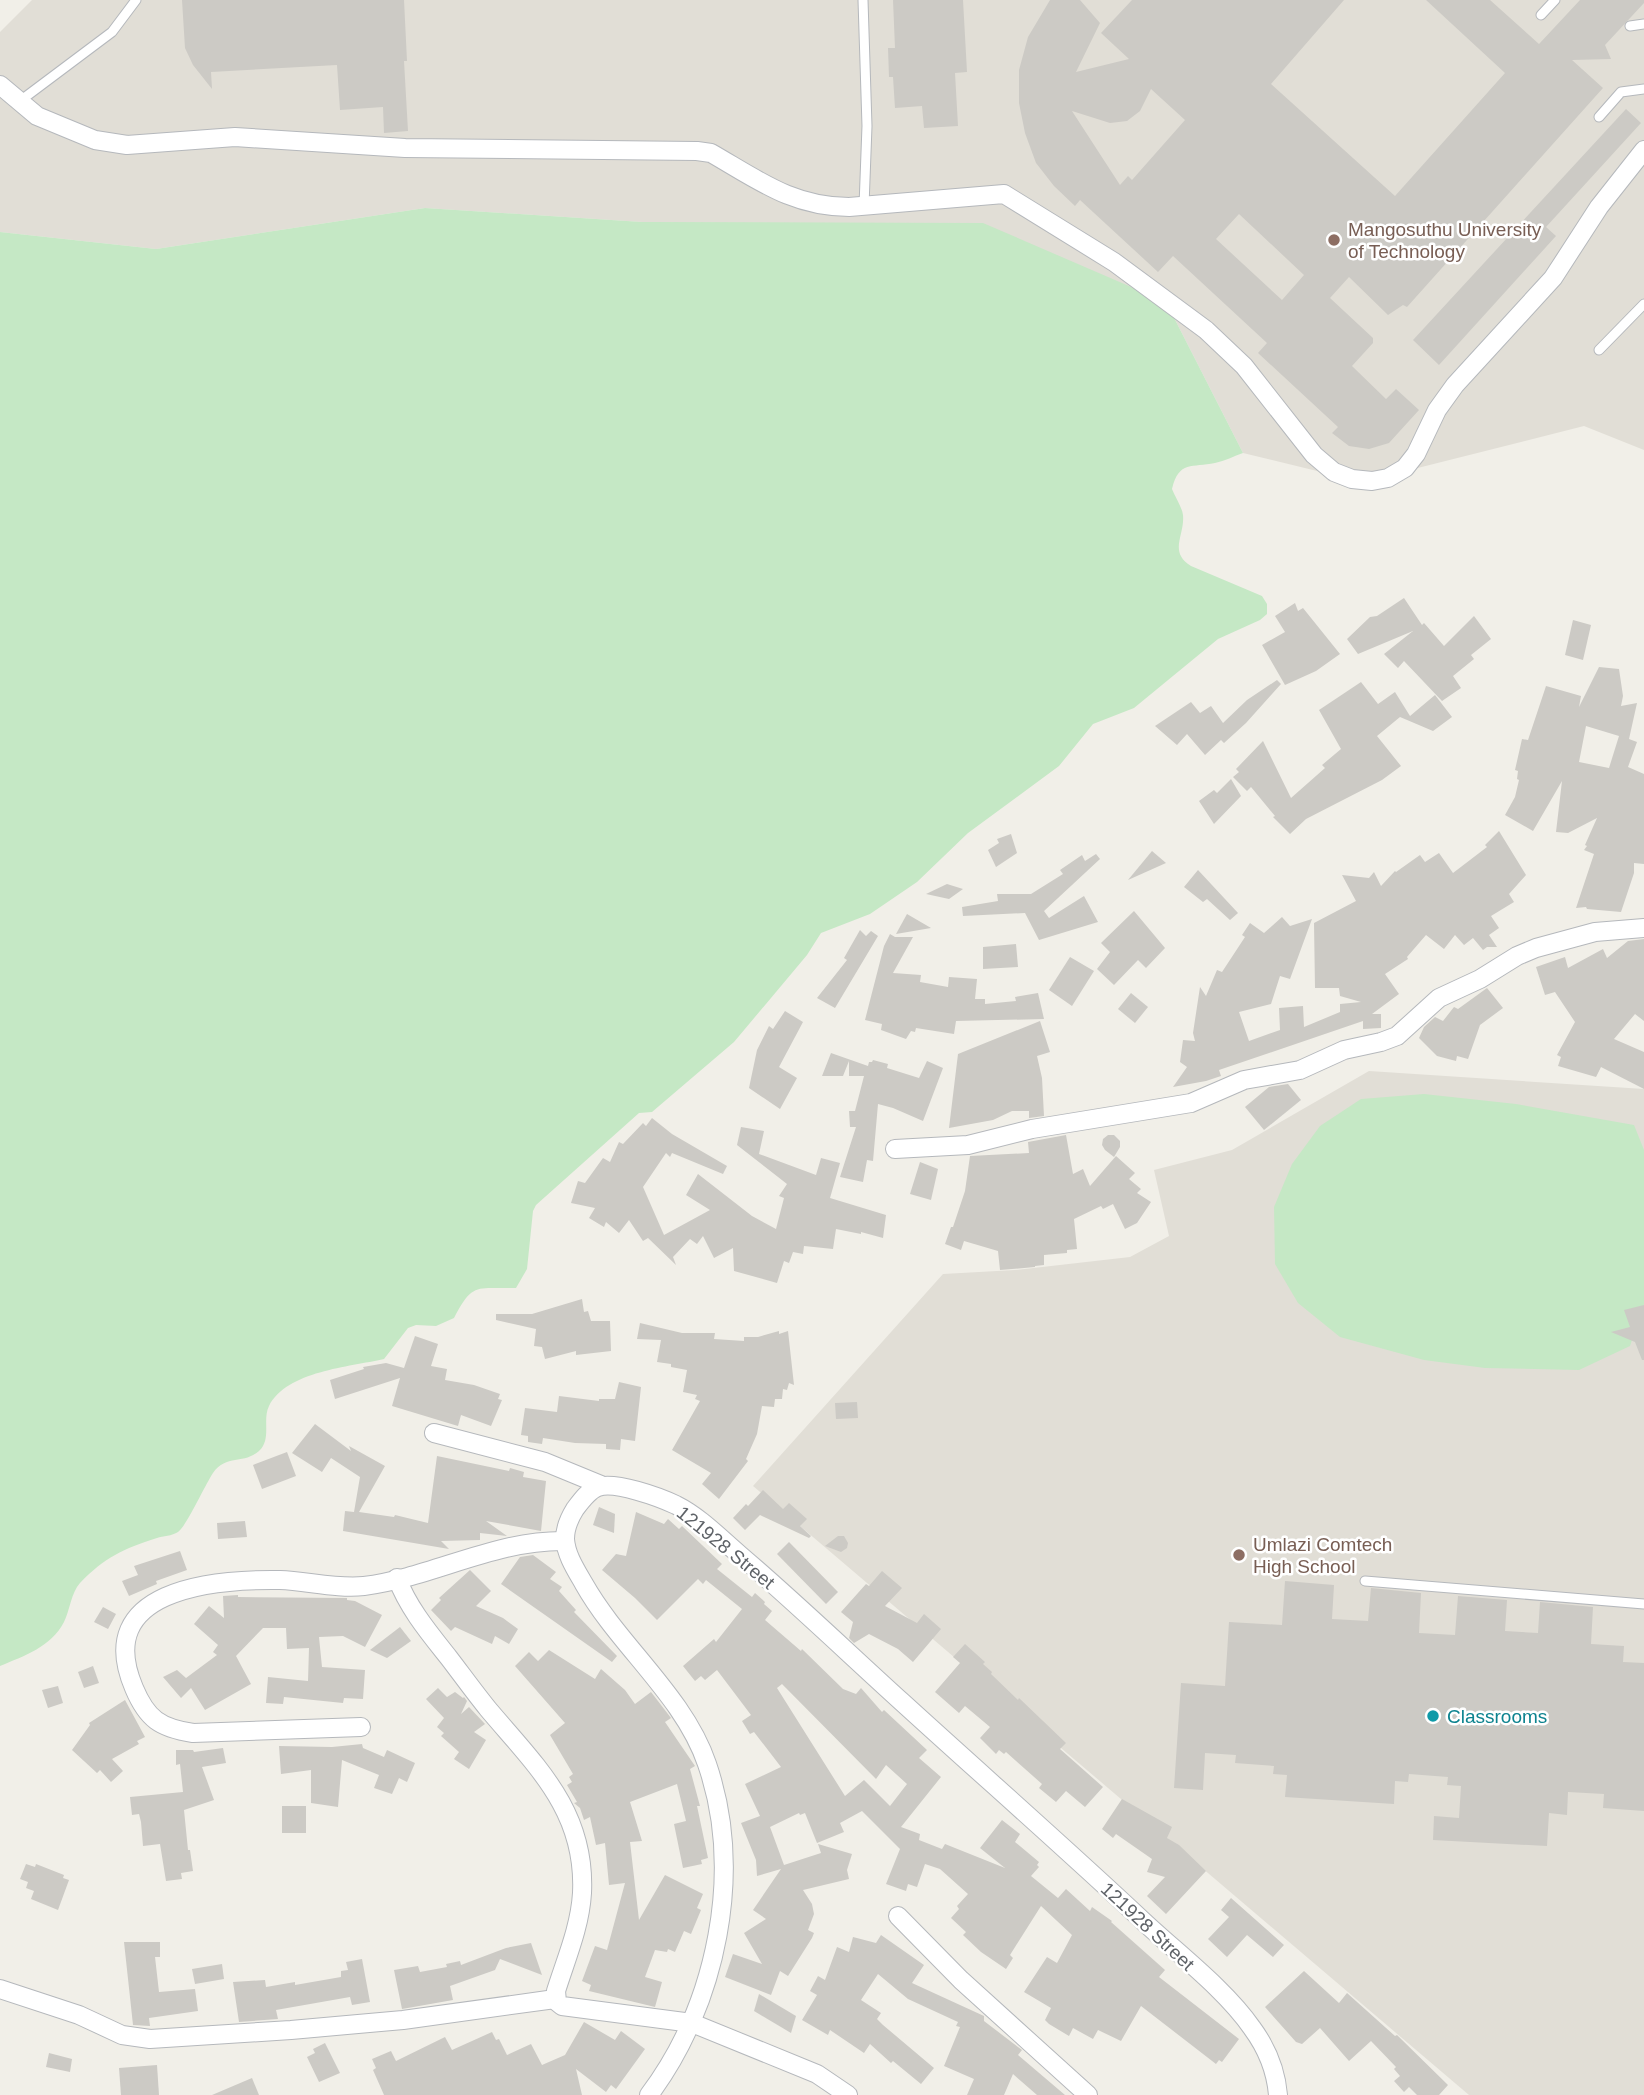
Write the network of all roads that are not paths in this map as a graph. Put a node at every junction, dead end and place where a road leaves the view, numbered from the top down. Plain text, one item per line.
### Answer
1 (136, 0) edge
2 (863, 0) edge
3 (1555, 0) edge
4 (1541, 15) dead end
5 (1644, 24) edge
6 (1630, 26) dead end
7 (0, 85) edge
8 (1644, 89) edge
9 (18, 102) junction
10 (1599, 117) dead end
11 (1644, 150) edge
12 (864, 206) junction
13 (1644, 304) edge
14 (1599, 350) dead end
15 (1644, 928) edge
16 (895, 1149) dead end
17 (434, 1433) dead end
18 (601, 1485) junction
19 (565, 1541) junction
20 (397, 1578) junction
21 (1365, 1581) dead end
22 (1644, 1604) edge
23 (361, 1727) dead end
24 (898, 1916) dead end
25 (0, 1989) edge
26 (555, 1998) junction
27 (692, 2023) junction
28 (649, 2095) edge
29 (848, 2095) edge
30 (1088, 2095) edge
31 (1278, 2095) edge

1 - 9 lane
2 - 12 lane
3 - 4 lane
5 - 6 lane
7 - 9 street
8 - 10 lane
9 - 12 street
11 - 12 street
13 - 14 lane
15 - 16 street
17 - 18 street, 121928 Street
18 - 19 street
18 - 31 street, 121928 Street
19 - 20 street
19 - 27 street
20 - 23 street
20 - 26 street
21 - 22 lane
24 - 30 street
25 - 26 street
26 - 27 street
27 - 28 street
27 - 29 street

